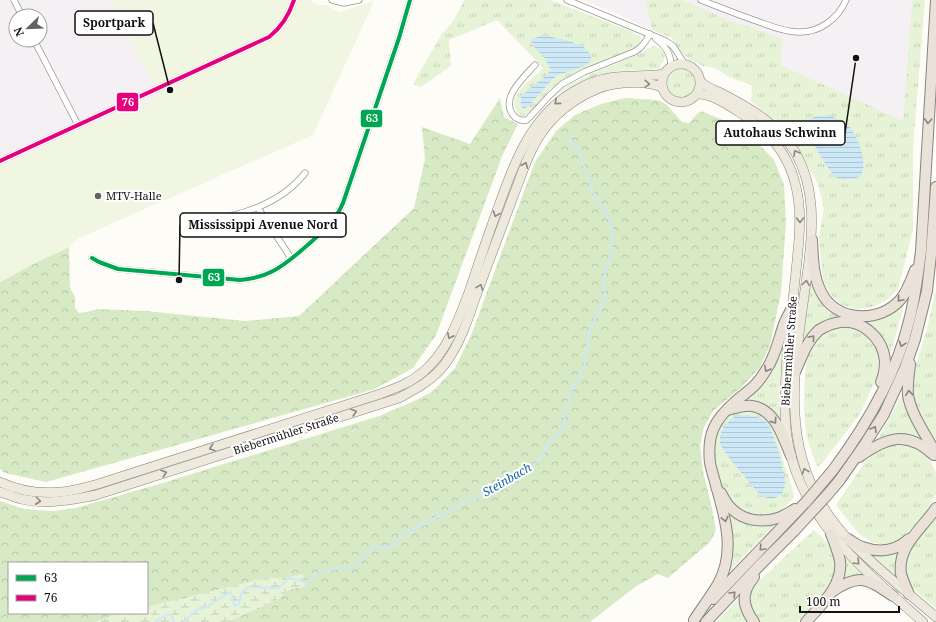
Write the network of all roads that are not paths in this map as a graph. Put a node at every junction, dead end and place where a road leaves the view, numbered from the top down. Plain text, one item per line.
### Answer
1 (294, 0) edge
2 (332, 0) edge
3 (359, 0) edge
4 (410, 0) edge
5 (567, 0) edge
6 (701, 0) edge
7 (846, 0) edge
8 (936, 0) edge
9 (650, 34) junction
10 (38, 48) edge
11 (684, 63) junction
12 (535, 66) dead end
13 (671, 66) junction
14 (664, 74) junction
15 (701, 82) junction
16 (663, 88) junction
17 (697, 94) junction
18 (78, 125) junction
19 (0, 161) edge
20 (306, 173) dead end
21 (936, 186) edge
22 (258, 208) junction
23 (200, 222) dead end
24 (812, 240) junction
25 (921, 251) junction
26 (92, 258) dead end
27 (292, 258) junction
28 (792, 308) junction
29 (915, 339) junction
30 (795, 372) junction
31 (874, 409) junction
32 (727, 410) junction
33 (936, 454) edge
34 (791, 456) junction
35 (936, 457) edge
36 (853, 462) junction
37 (715, 481) junction
38 (0, 482) edge
39 (0, 492) edge
40 (936, 508) edge
41 (788, 517) junction
42 (915, 533) junction
43 (831, 534) junction
44 (848, 539) junction
45 (761, 564) junction
46 (833, 591) junction
47 (909, 594) junction
48 (893, 596) junction
49 (904, 605) junction
50 (936, 617) edge
51 (693, 621) edge
52 (706, 622) edge
53 (754, 622) edge
54 (806, 622) edge
55 (912, 622) edge
56 (923, 622) edge

1 - 18 street
2 - 3 street
4 - 27 street
5 - 9 street
6 - 7 street
8 -> 25 highway
9 - 11 street
9 - 12 street
9 - 13 street
10 - 18 street
11 - 13 main road
11 - 15 main road
13 - 14 main road
14 - 16 main road
14 -> 38 main road
15 - 17 main road
24 -> 15 main road, Biebermühler Straße
16 - 17 main road
39 -> 16 main road, Biebermühler Straße
17 -> 28 main road, Biebermühler Straße
18 - 19 street
20 - 22 street
21 - 29 highway
22 - 23 street
22 - 27 street
25 -> 24 highway
30 -> 24 main road, Biebermühler Straße
25 -> 31 highway
26 - 27 street
28 -> 32 highway
28 - 34 main road, Biebermühler Straße
33 -> 29 highway
36 -> 29 highway
30 -> 31 highway
44 -> 30 main road, Biebermühler Straße
31 - 41 highway, bridge
32 -> 34 highway
32 - 37 highway
34 - 43 main road, Biebermühler Straße
35 - 36 highway
36 - 45 highway, bridge
37 - 41 highway
37 -> 51 highway
40 - 42 highway
41 -> 51 highway
42 - 44 highway
42 - 47 highway
43 - 46 highway
43 -> 48 main road, Biebermühler Straße
44 - 47 main road, Biebermühler Straße
52 -> 45 highway
45 - 53 highway
46 - 48 highway
46 - 54 highway
47 - 50 main road, Biebermühler Straße
48 - 49 main road, Biebermühler Straße
49 - 55 main road
49 - 56 main road, Biebermühler Straße

